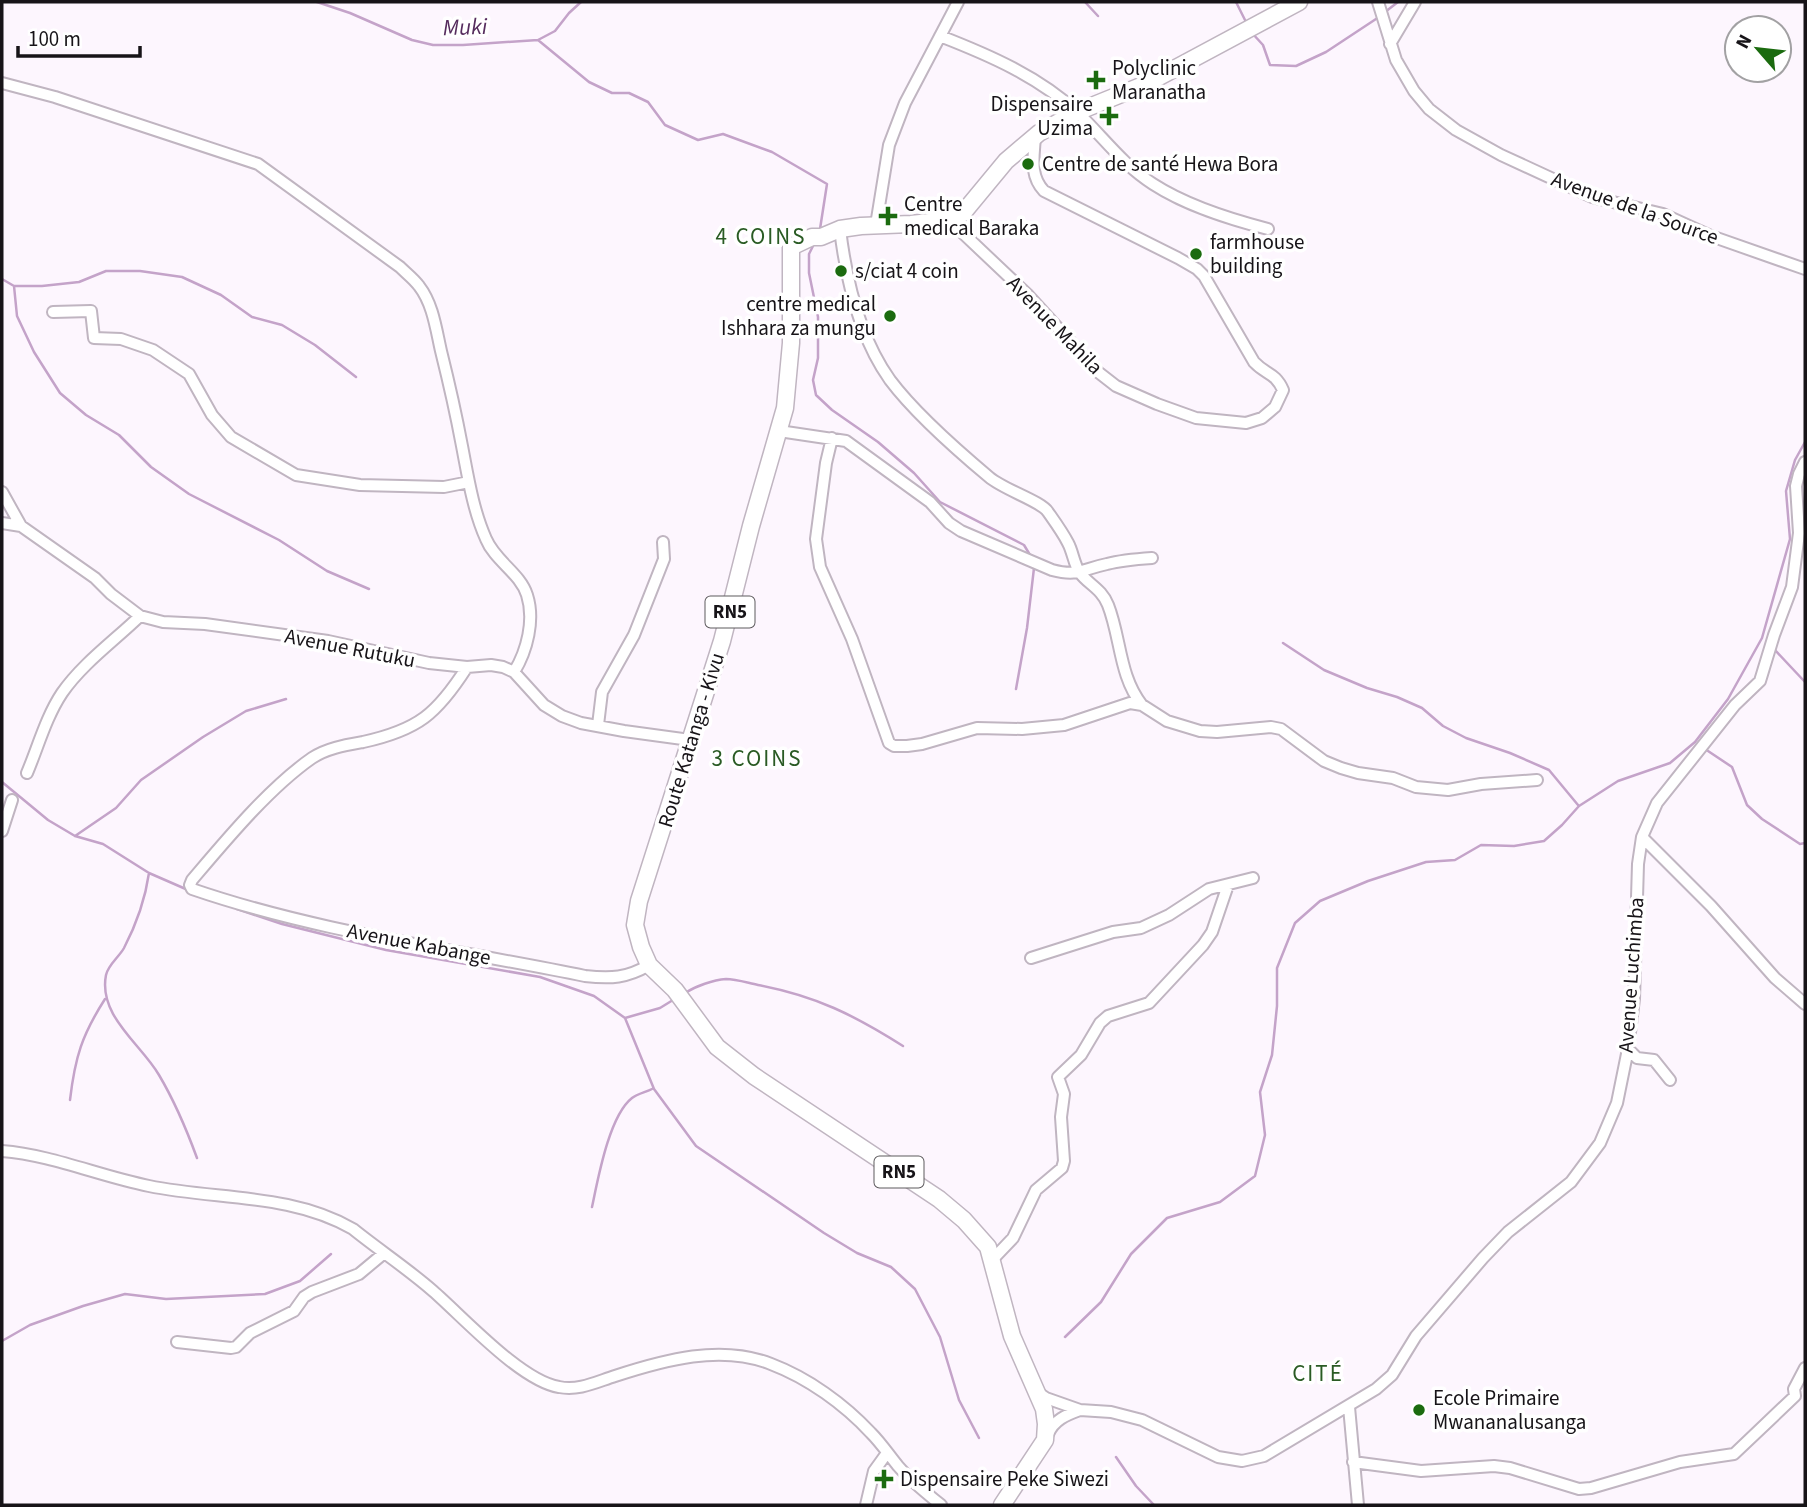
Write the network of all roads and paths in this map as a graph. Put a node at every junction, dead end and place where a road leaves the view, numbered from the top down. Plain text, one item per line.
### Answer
1 (958, 2) edge
2 (1299, 2) edge
3 (1378, 2) edge
4 (1415, 2) edge
5 (940, 36) junction
6 (1391, 44) junction
7 (2, 83) edge
8 (1077, 112) junction
9 (1035, 136) junction
10 (949, 220) junction
11 (876, 225) junction
12 (840, 229) junction
13 (1268, 229) dead end
14 (1805, 269) edge
15 (53, 312) dead end
16 (779, 431) junction
17 (832, 438) junction
18 (1805, 463) edge
19 (469, 482) junction
20 (2, 492) edge
21 (2, 523) edge
22 (21, 526) junction
23 (663, 542) dead end
24 (1152, 558) dead end
25 (1080, 573) junction
26 (140, 616) junction
27 (467, 667) junction
28 (514, 672) junction
29 (1142, 705) junction
30 (598, 725) junction
31 (690, 740) junction
32 (27, 773) dead end
33 (1537, 780) dead end
34 (12, 800) dead end
35 (2, 831) edge
36 (1643, 837) junction
37 (1253, 878) dead end
38 (1228, 885) junction
39 (1031, 958) dead end
40 (649, 965) junction
41 (1805, 1004) edge
42 (1628, 1049) junction
43 (1670, 1080) dead end
44 (2, 1151) edge
45 (383, 1254) junction
46 (993, 1259) junction
47 (177, 1342) dead end
48 (1805, 1367) edge
49 (1037, 1392) junction
50 (1800, 1399) edge
51 (1349, 1407) junction
52 (1080, 1410) junction
53 (1045, 1440) junction
54 (887, 1453) junction
55 (1353, 1462) junction
56 (866, 1505) edge
57 (941, 1505) edge
58 (1002, 1505) edge
59 (1358, 1505) edge

1 - 5 street
2 - 8 highway
3 - 6 street, Avenue de la Source
4 - 6 street
5 - 8 street
5 - 11 street
6 - 14 street, Avenue de la Source
7 - 19 street
8 - 9 highway
8 - 13 street
9 - 10 highway
9 - 10 street, Avenue Mahila
10 - 11 highway, Route Katanga - Kivu / RN5
11 - 12 highway, Route Katanga - Kivu / RN5
12 - 16 highway, Route Katanga - Kivu / RN5
12 - 25 street
15 - 19 street
16 - 17 street
16 - 31 highway, Route Katanga - Kivu / RN5
17 - 25 street
17 - 29 street
18 - 36 street, Avenue Luchimba
19 - 28 street
20 - 22 street
21 - 22 street
22 - 26 street, Avenue Rutuku
23 - 30 street
24 - 25 street
25 - 29 street
26 - 27 street, Avenue Rutuku
26 - 32 street
27 - 28 street, Avenue Rutuku
27 - 40 street, Avenue Kabange
28 - 30 street
29 - 33 street
30 - 31 street
31 - 40 highway, Route Katanga - Kivu / RN5
34 - 35 street
36 - 41 street
36 - 42 street, Avenue Luchimba
37 - 38 street
38 - 39 street
38 - 46 street
40 - 46 highway, Route Katanga - Kivu / RN5
42 - 43 street
42 - 51 street, Avenue Luchimba
44 - 45 street
45 - 47 street
45 - 54 street
46 - 49 highway, Route Katanga - Kivu / RN5
48 - 50 street
49 - 52 street, Avenue Luchimba
49 - 53 highway, RN5
50 - 55 street
51 - 52 street, Avenue Luchimba
51 - 55 street
52 - 53 street
53 - 58 highway
54 - 56 street
54 - 57 street
55 - 59 street

